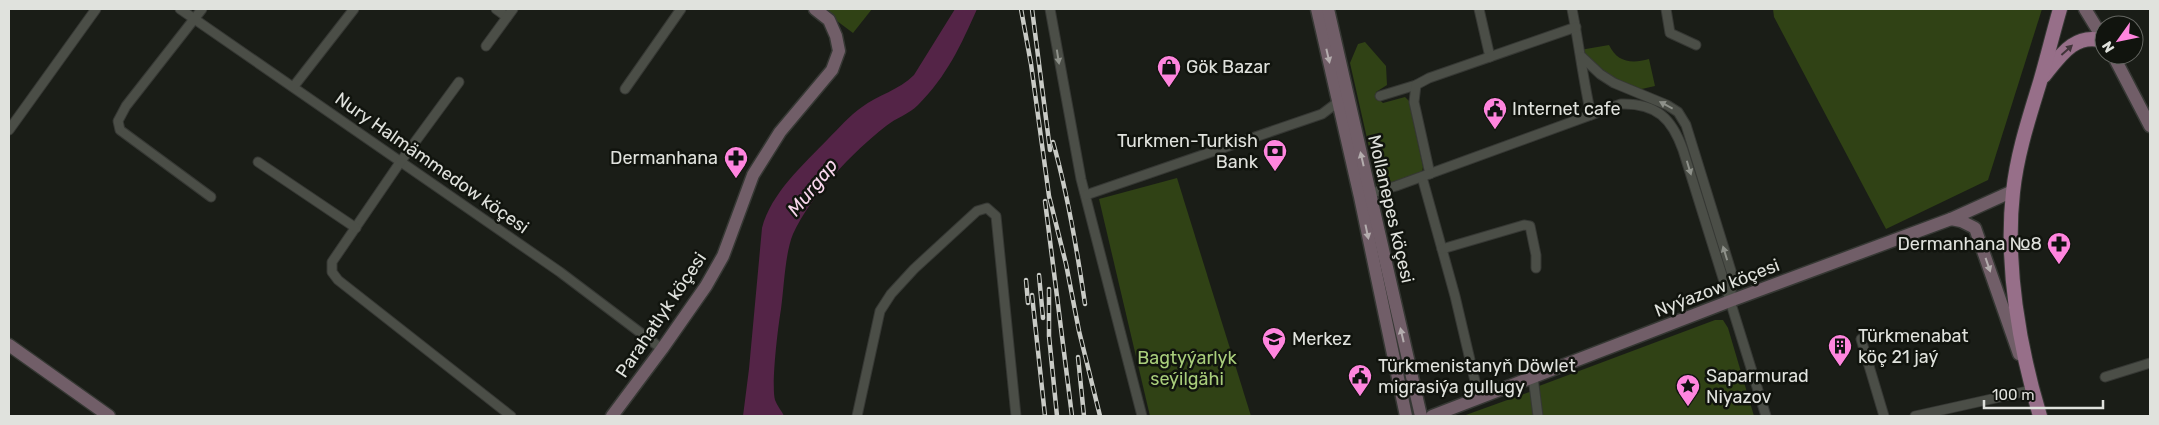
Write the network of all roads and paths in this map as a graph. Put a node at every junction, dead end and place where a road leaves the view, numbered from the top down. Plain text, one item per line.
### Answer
1 (96, 9) edge
2 (180, 9) edge
3 (202, 9) edge
4 (354, 9) edge
5 (496, 9) edge
6 (513, 9) edge
7 (681, 9) edge
8 (815, 9) edge
9 (1050, 9) edge
10 (1316, 9) edge
11 (1328, 9) edge
12 (1479, 9) edge
13 (1572, 9) edge
14 (1666, 9) edge
15 (2060, 9) edge
16 (2068, 9) edge
17 (2085, 9) edge
18 (507, 17) junction
19 (195, 19) junction
20 (2094, 24) edge
21 (1576, 26) junction
22 (2094, 40) edge
23 (1696, 45) dead end
24 (2050, 45) junction
25 (486, 46) dead end
26 (1490, 57) junction
27 (1582, 57) junction
28 (2118, 65) edge
29 (2041, 80) junction
30 (459, 82) dead end
31 (1416, 85) junction
32 (294, 86) junction
33 (625, 89) dead end
34 (1380, 96) dead end
35 (1338, 102) junction
36 (1591, 115) junction
37 (10, 125) edge
38 (2150, 126) edge
39 (401, 161) junction
40 (258, 162) dead end
41 (1426, 175) junction
42 (2013, 191) junction
43 (1086, 194) junction
44 (1365, 195) junction
45 (211, 197) dead end
46 (1951, 219) junction
47 (356, 228) junction
48 (1442, 250) junction
49 (1536, 268) dead end
50 (1730, 301) junction
51 (1860, 339) dead end
52 (9, 345) edge
53 (662, 349) junction
54 (2150, 363) edge
55 (1534, 377) junction
56 (2105, 377) dead end
57 (2032, 390) junction
58 (1479, 398) junction
59 (109, 416) edge
60 (511, 416) edge
61 (612, 416) edge
62 (857, 416) edge
63 (1016, 416) edge
64 (1142, 416) edge
65 (1406, 416) edge
66 (1421, 416) edge
67 (1432, 416) edge
68 (1538, 416) edge
69 (1766, 416) edge
70 (1884, 416) edge
71 (1914, 416) edge
72 (2040, 416) edge

1 - 37 street
2 - 19 street, Nury Halmämmedow köçesi
3 - 19 street
4 - 32 street
5 - 18 street
6 - 18 street
7 - 33 street
8 - 53 street, Parahatlyk köçesi
9 -> 43 street
10 -> 35 street, Mollanepes köçesi
44 -> 11 street, Mollanepes köçesi
12 - 26 street
13 - 21 street
14 - 23 street
15 - 24 main road
16 - 24 main road
17 - 20 street
18 - 25 street
19 - 32 street, Nury Halmämmedow köçesi
19 - 45 street
21 - 26 street
21 - 27 street
29 -> 22 main road
24 - 29 main road
26 - 31 street
27 - 36 street
50 -> 27 street
28 - 38 street
29 - 42 main road
30 - 39 street
31 - 34 street
31 - 41 street
32 - 39 street, Nury Halmämmedow köçesi
35 - 43 street
35 - 44 street, Mollanepes köçesi
36 - 41 street
36 -> 50 street
39 - 47 street
39 - 53 street, Nury Halmämmedow köçesi
40 - 47 street
41 - 44 street
41 - 48 street
42 - 46 street, Nyýazow köçesi
42 - 57 main road
43 - 64 street
44 -> 65 street, Mollanepes köçesi
66 -> 44 street, Mollanepes köçesi
46 - 50 street, Nyýazow köçesi
46 -> 57 street
47 - 60 street
48 - 49 street
48 - 58 street
50 - 55 street, Nyýazow köçesi
50 - 69 street
51 - 70 street
52 - 59 street
53 - 61 street, Parahatlyk köçesi
54 - 56 street
55 - 58 street, Nyýazow köçesi
55 - 68 street
57 - 71 street
57 - 72 main road
58 - 67 street, Nyýazow köçesi
62 - 63 street

